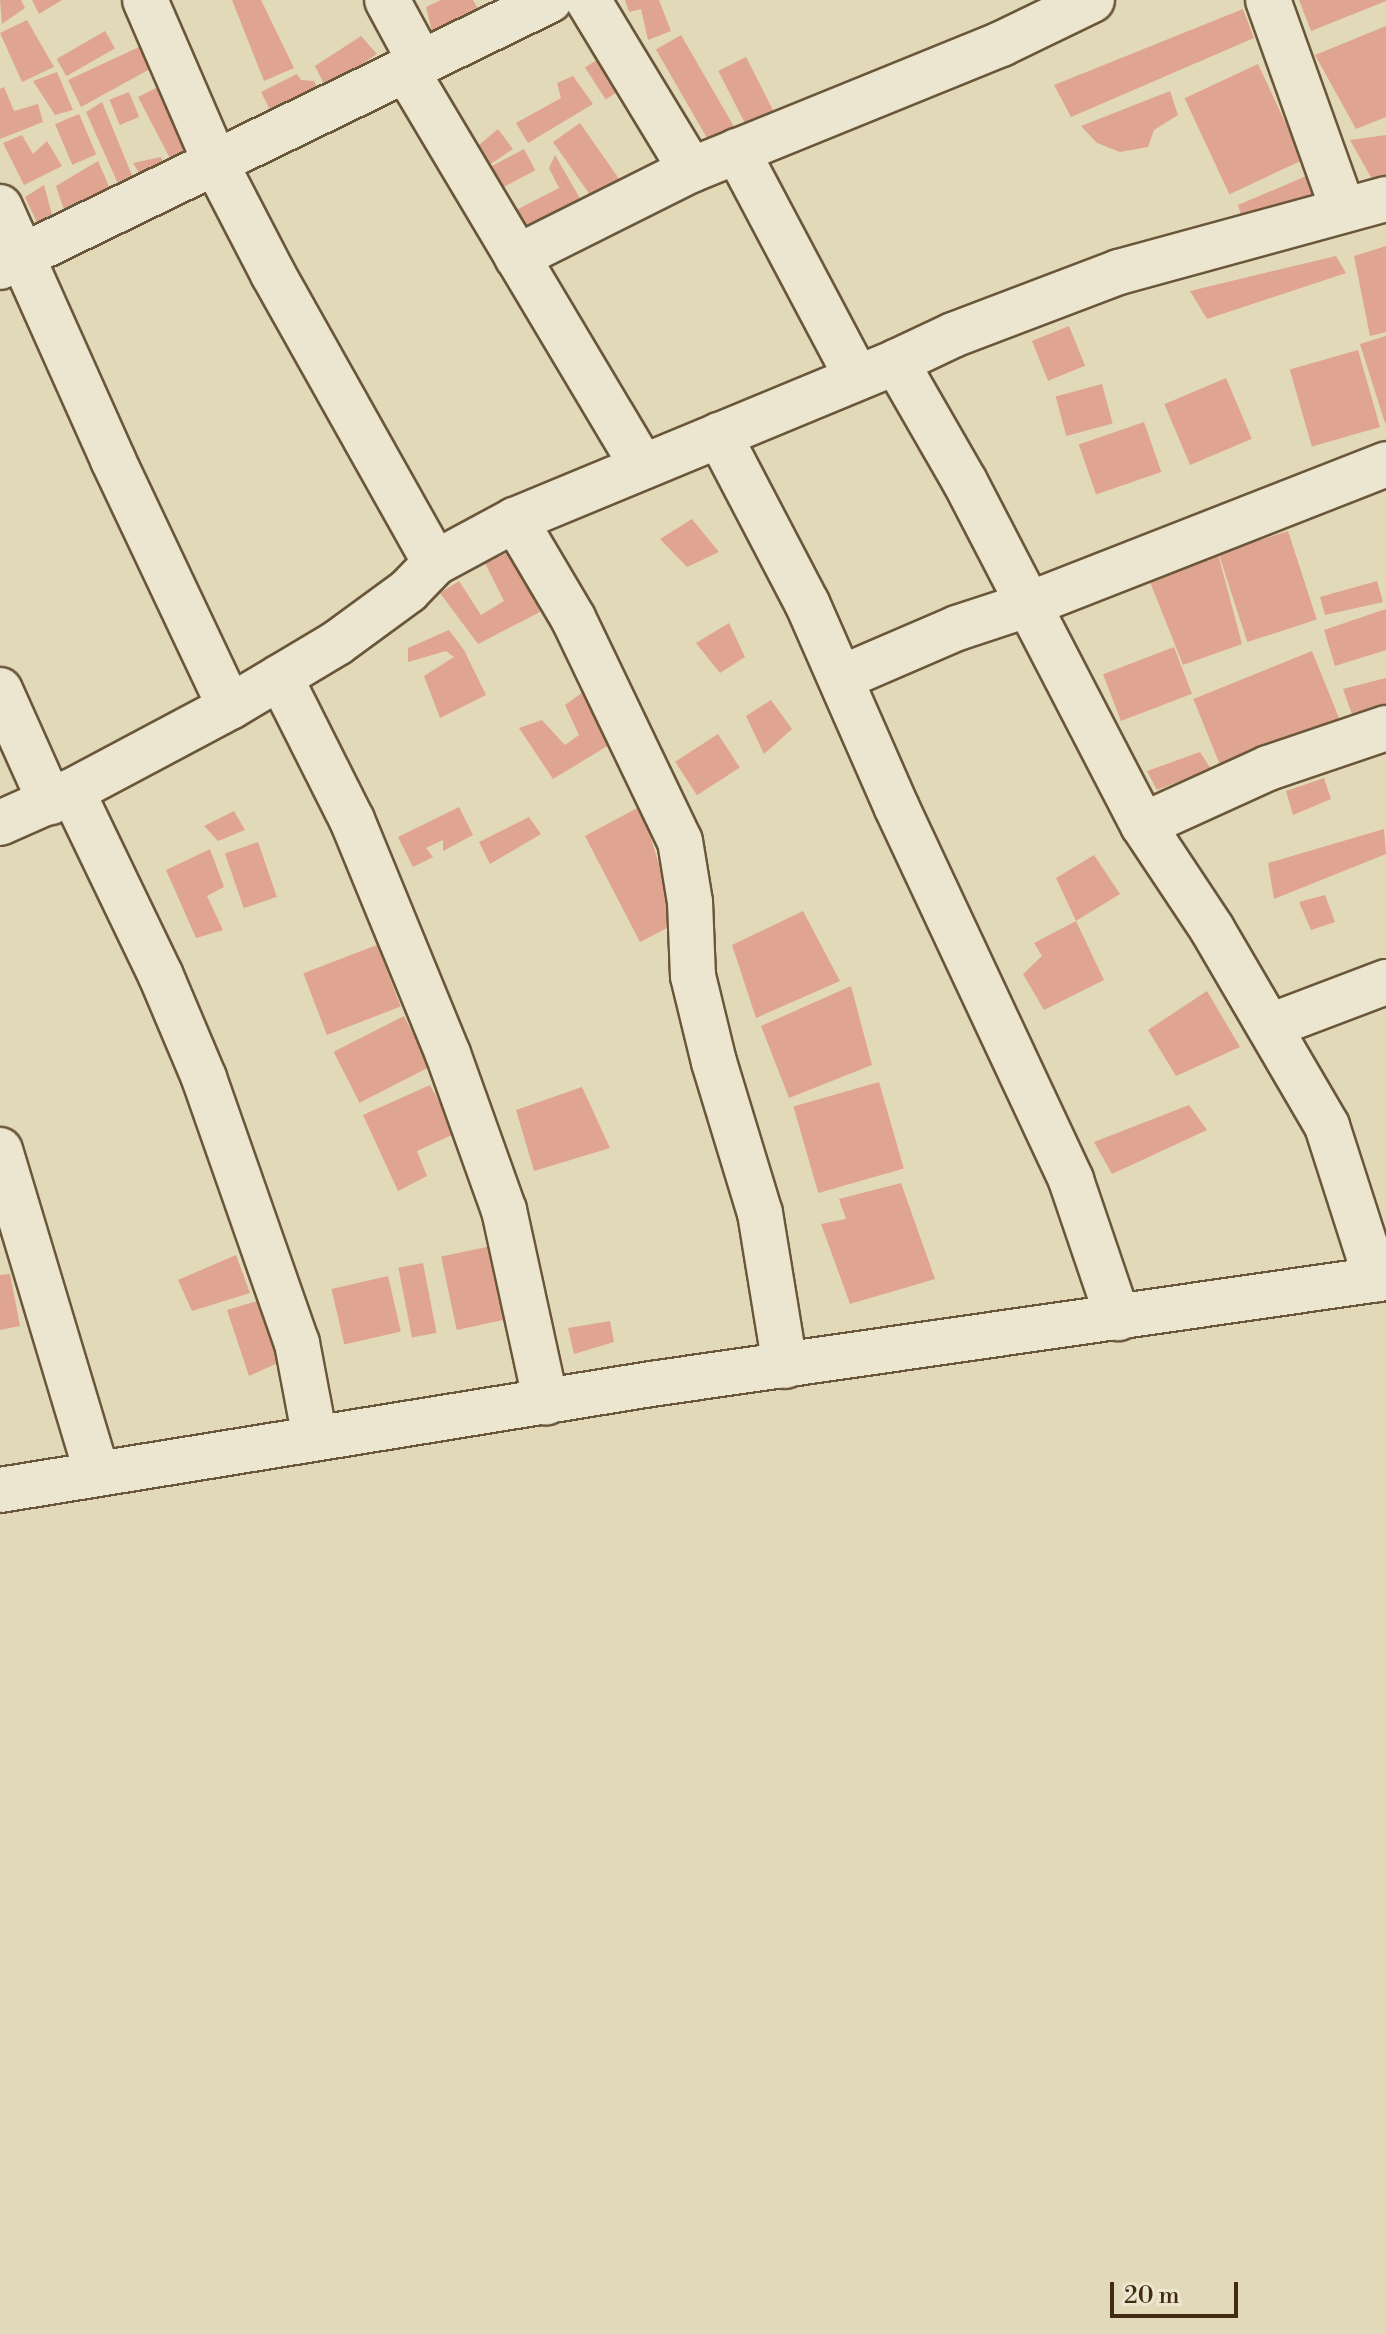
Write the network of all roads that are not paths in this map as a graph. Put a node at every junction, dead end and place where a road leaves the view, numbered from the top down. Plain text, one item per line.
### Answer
1 (145, 0) edge
2 (387, 0) edge
3 (550, 0) edge
4 (588, 0) edge
5 (1092, 0) edge
6 (1268, 0) edge
7 (414, 66) junction
8 (737, 151) junction
9 (215, 162) junction
10 (691, 170) junction
11 (1386, 199) edge
12 (0, 207) edge
13 (1343, 209) junction
14 (517, 257) junction
15 (10, 262) edge
16 (876, 369) junction
17 (719, 435) junction
18 (1386, 464) edge
19 (643, 467) junction
20 (515, 520) junction
21 (435, 563) junction
22 (1027, 605) junction
23 (280, 677) junction
24 (841, 678) junction
25 (0, 690) edge
26 (230, 707) junction
27 (1386, 728) edge
28 (61, 797) junction
29 (0, 823) edge
30 (1143, 825) junction
31 (1386, 982) edge
32 (1270, 1026) junction
33 (0, 1150) edge
34 (1381, 1279) edge
35 (1118, 1318) junction
36 (785, 1366) junction
37 (546, 1402) junction
38 (315, 1438) junction
39 (97, 1473) junction
40 (0, 1490) edge

1 - 9 street
2 - 7 street
3 - 7 street
4 - 10 street
5 - 8 street
6 - 13 street
7 - 9 street
7 - 14 street
8 - 10 street
8 - 16 street
9 - 15 street
9 - 21 street
10 - 14 street
11 - 13 street
12 - 15 street
13 - 16 street
14 - 19 street
15 - 26 street
16 - 17 street
16 - 22 street
17 - 19 street
17 - 24 street
18 - 22 street
19 - 20 street
20 - 21 street
20 - 36 street
21 - 23 street
22 - 24 street
22 - 30 street
23 - 26 street
23 - 37 street
24 - 35 street
25 - 28 street
26 - 28 street
27 - 30 street
28 - 29 street
28 - 38 street
30 - 32 street
31 - 32 street
32 - 34 street
33 - 39 street
34 - 35 street
35 - 36 street
36 - 37 street
37 - 38 street
38 - 39 street
39 - 40 street

